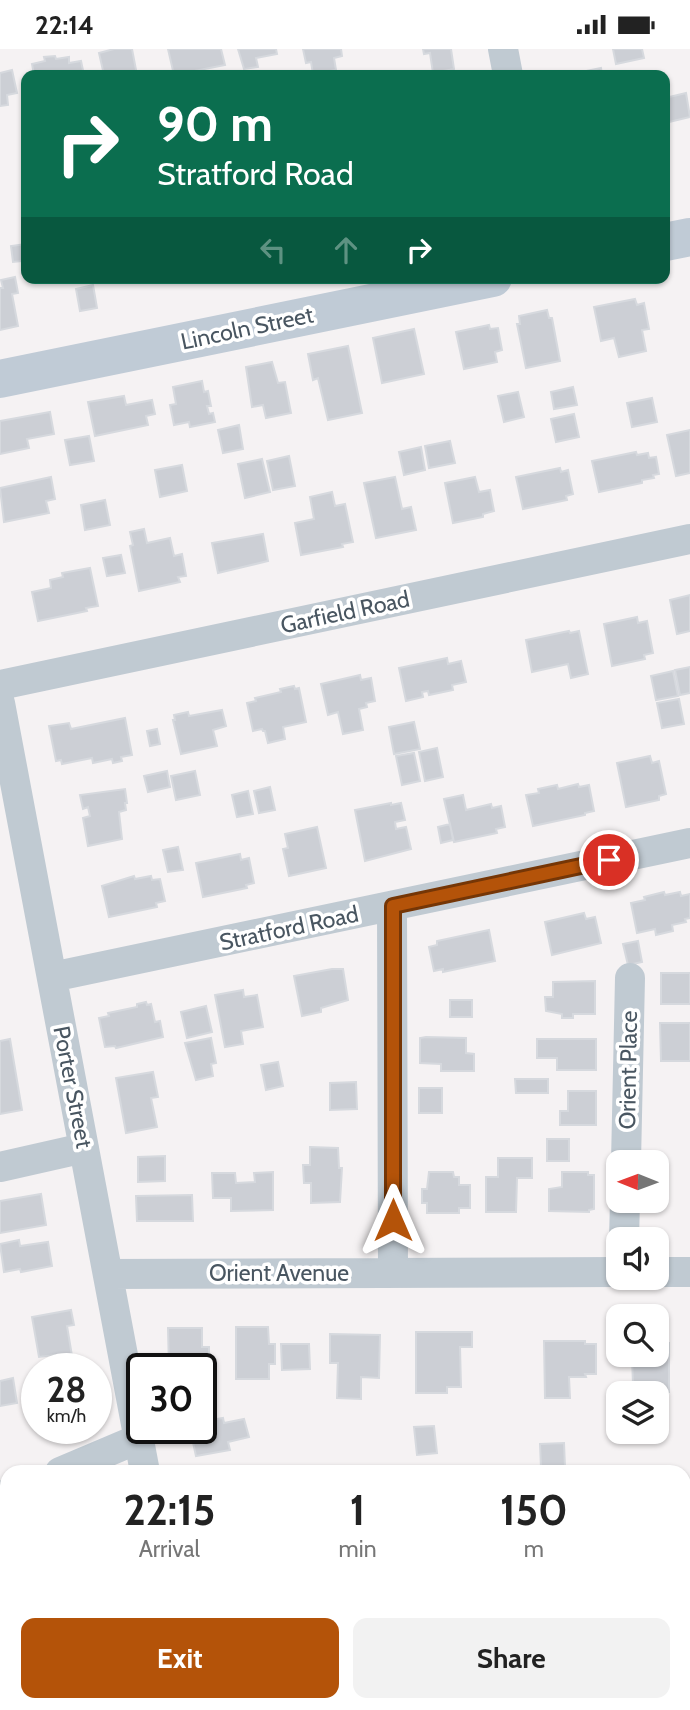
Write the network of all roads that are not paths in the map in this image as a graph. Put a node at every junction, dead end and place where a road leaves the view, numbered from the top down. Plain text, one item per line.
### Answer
1 (503, 49) edge
2 (507, 70) edge
3 (690, 237) edge
4 (670, 241) edge
5 (464, 284) edge
6 (0, 379) edge
7 (690, 540) edge
8 (0, 685) edge
9 (0, 703) edge
10 (7, 773) edge
11 (690, 843) edge
12 (393, 906) junction
13 (52, 977) junction
14 (630, 978) dead end
15 (84, 1148) junction
16 (626, 1150) edge
17 (0, 1167) edge
18 (606, 1272) edge
19 (669, 1272) edge
20 (690, 1272) edge
21 (393, 1273) junction
22 (108, 1274) junction
23 (126, 1373) edge
24 (126, 1444) edge
25 (139, 1444) edge
26 (77, 1465) edge
27 (144, 1465) edge

1 - 2 street
3 - 4 street
5 - 6 street, Lincoln Street
7 - 8 street, Garfield Road
9 - 10 street, Porter Street
10 - 13 street, Porter Street
11 - 12 street, Stratford Road
12 - 13 street, Stratford Road
12 - 21 street
13 - 15 street, Porter Street
14 - 16 street, Orient Place
15 - 17 street
15 - 22 street, Porter Street
18 - 21 street, Orient Avenue
19 - 20 street
21 - 22 street, Orient Avenue
22 - 23 street, Porter Street
24 - 26 street
25 - 27 street, Porter Street

